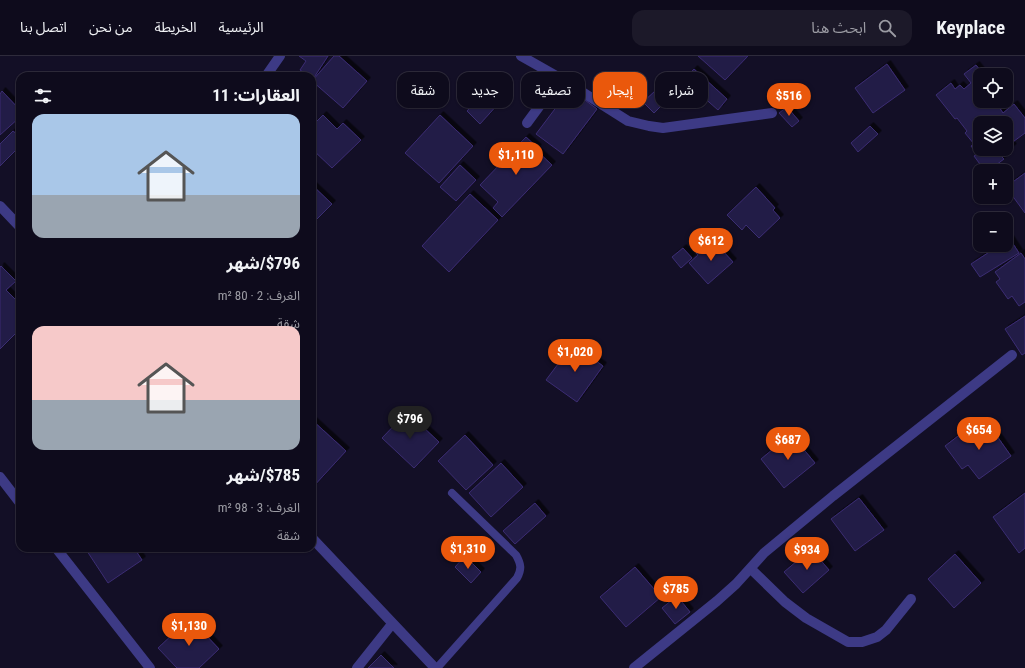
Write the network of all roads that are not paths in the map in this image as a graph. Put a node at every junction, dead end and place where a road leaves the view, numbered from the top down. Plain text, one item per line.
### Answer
1 (280, 56) edge
2 (521, 56) edge
3 (269, 72) edge
4 (549, 72) edge
5 (585, 93) edge
6 (539, 108) edge
7 (772, 113) dead end
8 (528, 123) dead end
9 (0, 206) edge
10 (16, 223) edge
11 (1012, 355) dead end
12 (0, 477) edge
13 (452, 493) dead end
14 (16, 498) edge
15 (316, 542) edge
16 (59, 552) edge
17 (751, 569) junction
18 (911, 599) dead end
19 (392, 624) junction
20 (150, 668) edge
21 (357, 668) edge
22 (436, 668) edge
23 (634, 668) edge

1 - 3 street
2 - 4 street
5 - 7 street
6 - 8 street
9 - 10 street
11 - 17 street
12 - 14 street
13 - 22 lane
15 - 19 street
16 - 20 street
17 - 18 street
17 - 23 street
19 - 21 street
19 - 22 street

